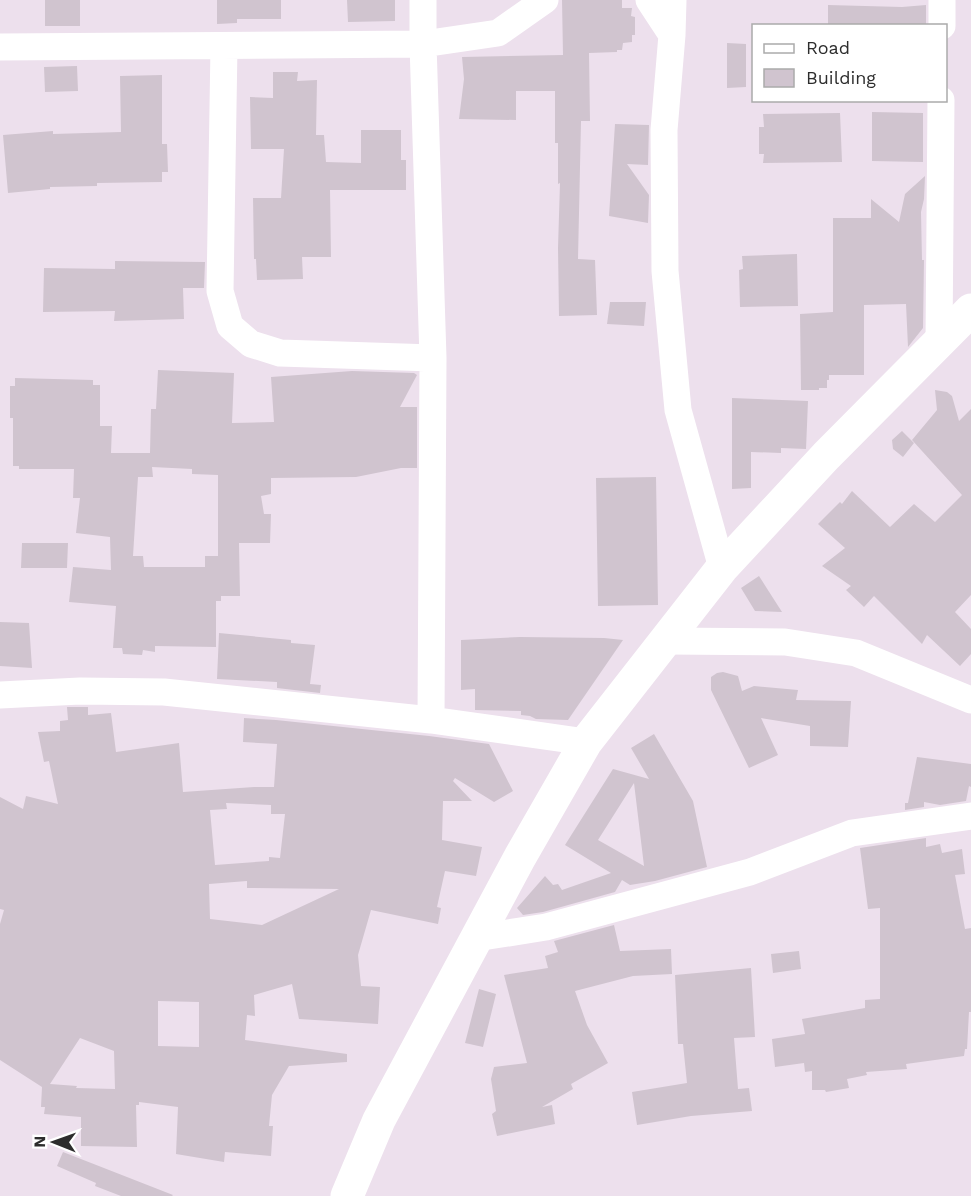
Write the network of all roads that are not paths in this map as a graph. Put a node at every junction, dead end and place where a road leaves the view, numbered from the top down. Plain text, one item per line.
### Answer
1 (423, 0) edge
2 (545, 0) edge
3 (649, 0) edge
4 (673, 0) edge
5 (672, 35) junction
6 (423, 44) junction
7 (224, 46) junction
8 (0, 48) edge
9 (941, 102) edge
10 (971, 310) edge
11 (939, 341) junction
12 (433, 358) junction
13 (722, 568) junction
14 (666, 641) junction
15 (0, 695) edge
16 (968, 695) edge
17 (431, 720) junction
18 (586, 742) junction
19 (971, 816) edge
20 (476, 938) junction
21 (347, 1196) edge

1 - 6 street
2 - 6 street
3 - 5 street
4 - 5 street
5 - 13 street
6 - 7 street
6 - 12 street
7 - 8 street
7 - 12 street
9 - 11 street
10 - 11 street
11 - 13 street
12 - 17 street
13 - 14 street
14 - 16 street
14 - 18 street
15 - 17 street
17 - 18 street
18 - 20 street
19 - 20 street
20 - 21 street

